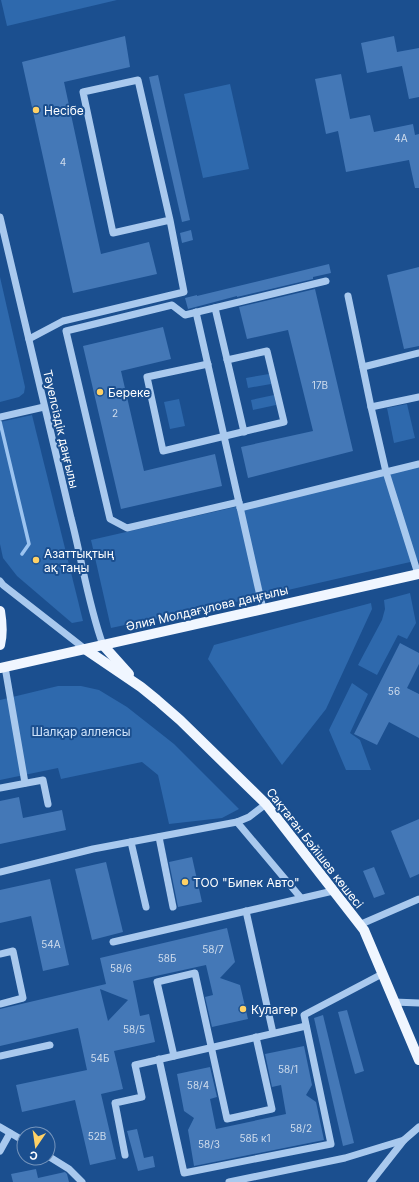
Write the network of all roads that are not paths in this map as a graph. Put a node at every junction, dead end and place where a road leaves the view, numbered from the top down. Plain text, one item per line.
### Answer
1 (0, 217) edge
2 (170, 220) junction
3 (326, 281) dead end
4 (348, 296) dead end
5 (215, 308) junction
6 (196, 312) junction
7 (63, 321) junction
8 (66, 331) junction
9 (29, 339) junction
10 (419, 353) edge
11 (227, 360) junction
12 (208, 364) junction
13 (363, 367) junction
14 (419, 396) edge
15 (44, 407) junction
16 (371, 408) junction
17 (0, 417) edge
18 (244, 432) junction
19 (225, 437) junction
20 (419, 464) edge
21 (386, 472) junction
22 (240, 505) junction
23 (418, 574) edge
24 (0, 581) edge
25 (263, 609) junction
26 (0, 610) edge
27 (0, 645) edge
28 (103, 645) junction
29 (85, 649) junction
30 (3, 668) edge
31 (141, 687) junction
32 (25, 783) junction
33 (0, 788) edge
34 (48, 804) dead end
35 (266, 804) junction
36 (237, 822) junction
37 (159, 837) junction
38 (132, 842) junction
39 (0, 872) edge
40 (333, 890) junction
41 (301, 898) junction
42 (419, 899) edge
43 (146, 907) dead end
44 (173, 907) dead end
45 (246, 911) junction
46 (359, 925) junction
47 (113, 942) dead end
48 (0, 954) edge
49 (382, 974) junction
50 (394, 1002) junction
51 (419, 1003) edge
52 (0, 1004) edge
53 (306, 1026) junction
54 (273, 1033) junction
55 (256, 1037) junction
56 (50, 1045) dead end
57 (212, 1047) junction
58 (0, 1056) edge
59 (174, 1056) junction
60 (159, 1059) junction
61 (419, 1060) edge
62 (0, 1127) edge
63 (419, 1127) edge
64 (10, 1133) junction
65 (16, 1137) edge
66 (404, 1140) junction
67 (0, 1151) edge
68 (125, 1155) dead end
69 (56, 1161) edge
70 (82, 1182) edge
71 (228, 1182) edge
72 (371, 1182) edge

1 - 9 street, Тәуелсіздік даңғылы
2 - 2 street
2 - 7 street
3 - 5 street
4 - 13 street
5 - 6 street
5 - 11 street
6 - 8 street
6 - 12 street
7 - 8 street
7 - 9 street
8 - 22 street
9 - 15 street, Тәуелсіздік даңғылы
10 - 13 street
11 - 18 street
11 - 18 street
12 - 19 street
12 - 19 street
13 - 16 street
14 - 16 street
15 - 17 street
15 - 28 street, Тәуелсіздік даңғылы
16 - 21 street
18 - 19 street
19 - 22 street
20 - 21 street
21 - 22 street
21 - 23 street
22 - 25 street
23 - 25 main road, Әлия Молдағұлова даңғылы
24 - 29 street
25 - 28 main road, Әлия Молдағұлова даңғылы
26 - 27 main road
28 - 29 main road, Әлия Молдағұлова даңғылы
28 - 31 main road, Сақтаған Бәйішев көшесі
29 - 30 main road, Әлия Молдағұлова даңғылы
29 - 31 main road, Сақтаған Бәйішев көшесі
30 - 32 street
31 - 35 main road, Сақтаған Бәйішев көшесі
32 - 33 street
32 - 34 street
35 - 36 street
35 - 40 main road, Сақтаған Бәйішев көшесі
36 - 37 street
36 - 41 street
37 - 38 street
37 - 44 street
38 - 39 street
38 - 43 street
40 - 41 street
40 - 46 main road, Сақтаған Бәйішев көшесі
41 - 45 street
42 - 46 street
45 - 47 street
45 - 54 street
46 - 49 main road, Сақтаған Бәйішев көшесі
48 - 52 street
49 - 50 main road, Сақтаған Бәйішев көшесі
49 - 53 street
50 - 51 street
50 - 61 main road, Сақтаған Бәйішев көшесі
53 - 54 street
53 - 60 street
54 - 55 street
55 - 57 street
55 - 57 street
56 - 58 street
57 - 59 street
57 - 59 street
59 - 60 street
60 - 68 street
62 - 64 street
63 - 66 street
64 - 65 street
64 - 67 street
66 - 71 street
66 - 72 street
69 - 70 street

